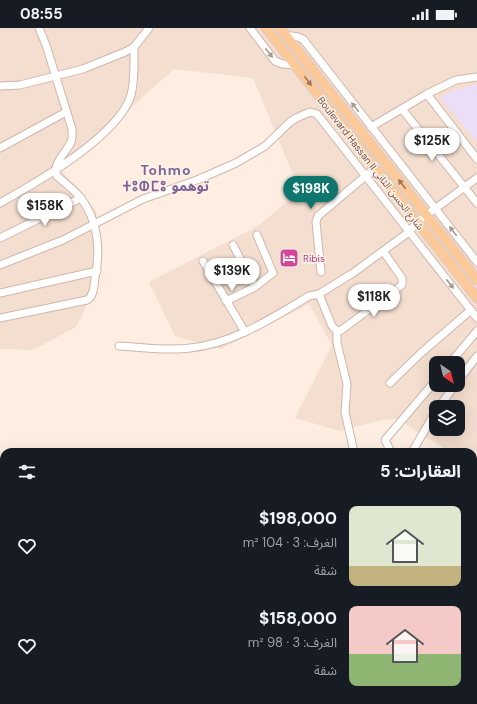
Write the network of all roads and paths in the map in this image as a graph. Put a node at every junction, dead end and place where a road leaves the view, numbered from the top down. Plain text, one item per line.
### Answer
1 (39, 28) edge
2 (149, 28) edge
3 (250, 28) edge
4 (266, 28) edge
5 (282, 32) edge
6 (134, 46) junction
7 (295, 65) junction
8 (55, 76) junction
9 (477, 77) edge
10 (0, 86) edge
11 (427, 94) junction
12 (402, 109) junction
13 (66, 112) junction
14 (371, 127) junction
15 (0, 148) edge
16 (477, 159) edge
17 (375, 168) junction
18 (55, 170) junction
19 (366, 176) junction
20 (477, 178) edge
21 (465, 186) junction
22 (81, 198) junction
23 (0, 203) edge
24 (477, 203) edge
25 (435, 208) junction
26 (426, 214) junction
27 (417, 222) junction
28 (94, 224) junction
29 (409, 232) junction
30 (257, 235) dead end
31 (0, 238) edge
32 (233, 245) dead end
33 (383, 251) junction
34 (203, 261) dead end
35 (477, 262) edge
36 (0, 265) edge
37 (97, 271) junction
38 (321, 272) dead end
39 (477, 280) edge
40 (255, 286) junction
41 (0, 293) edge
42 (319, 294) junction
43 (477, 298) edge
44 (226, 301) junction
45 (471, 310) junction
46 (0, 318) edge
47 (477, 318) edge
48 (477, 331) edge
49 (245, 332) junction
50 (337, 332) junction
51 (120, 346) dead end
52 (456, 356) edge
53 (477, 356) edge
54 (465, 372) edge
55 (390, 383) dead end
56 (429, 388) edge
57 (429, 423) edge
58 (353, 448) edge
59 (389, 448) edge
60 (414, 448) edge

1 - 8 street
2 - 6 street
3 -> 7 street
4 - 7 main road, Boulevard Hassan II شارع الحسن الثاني
14 -> 5 street
26 -> 5 main road, Boulevard Hassan II شارع الحسن الثاني
6 - 8 street
6 - 18 street
7 -> 17 main road, Boulevard Hassan II شارع الحسن الثاني
8 - 10 street
8 - 13 street
9 - 11 street
11 - 12 street
11 - 16 street
12 - 14 street
12 - 21 street
13 - 15 street
13 - 18 street
14 - 25 street
17 - 19 street
17 - 27 main road, Boulevard Hassan II شارع الحسن الثاني
18 - 22 street
18 - 23 street
19 - 28 street
19 - 29 street
19 - 38 street
20 - 21 street
21 - 24 street
21 - 25 street
22 - 28 street
22 - 31 street
25 - 26 street
35 -> 25 street
26 - 27 street
26 - 39 main road, Boulevard Hassan II شارع الحسن الثاني
27 - 29 street
27 - 43 main road, Boulevard Hassan II شارع الحسن الثاني
28 - 36 street
28 - 37 street
29 - 33 street
29 -> 45 street
30 - 40 street
32 - 40 street
33 - 42 street
33 - 50 street
34 - 44 street
37 - 41 street
37 - 46 street
40 - 44 street
42 - 49 street
42 - 50 street
44 - 49 street
45 - 47 street
45 - 55 street
48 - 52 street
49 - 51 street
50 - 58 street
53 - 54 street
56 - 59 street
57 - 60 street

